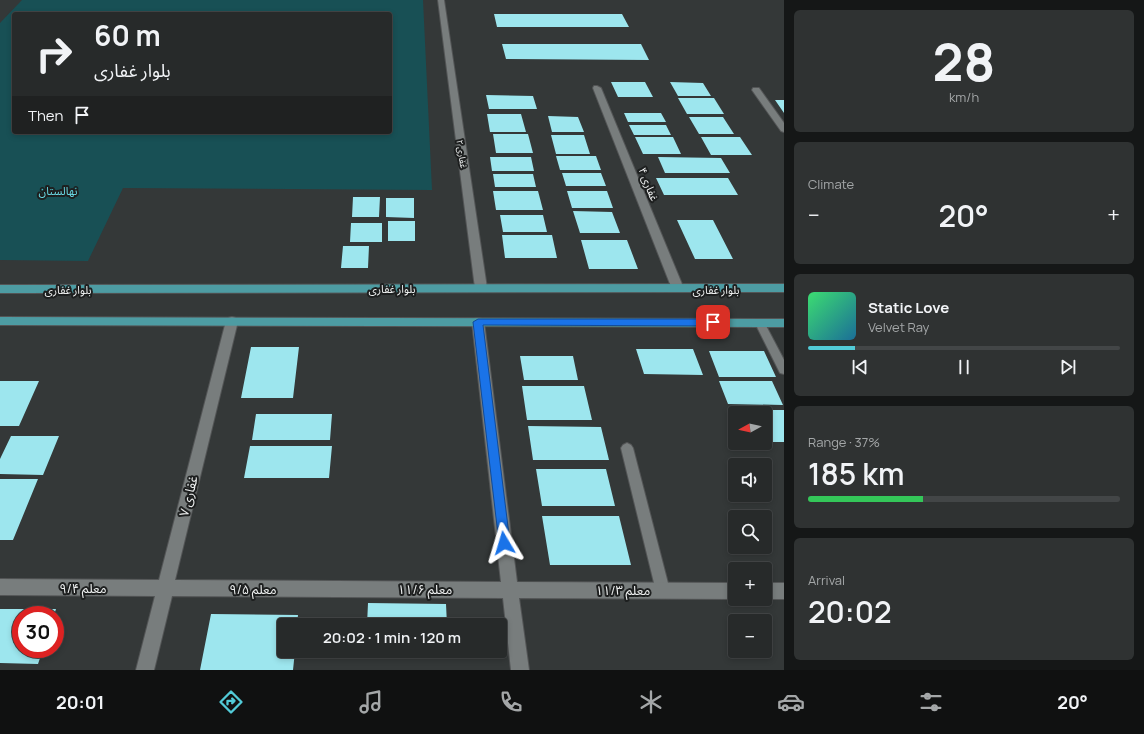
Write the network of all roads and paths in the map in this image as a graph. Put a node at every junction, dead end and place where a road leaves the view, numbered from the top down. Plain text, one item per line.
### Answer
1 (441, 0) edge
2 (597, 88) dead end
3 (756, 90) dead end
4 (784, 128) edge
5 (481, 288) junction
6 (784, 288) edge
7 (0, 289) edge
8 (678, 289) junction
9 (0, 321) edge
10 (232, 321) junction
11 (478, 322) junction
12 (760, 322) junction
13 (784, 322) edge
14 (784, 370) edge
15 (628, 448) dead end
16 (0, 587) edge
17 (165, 588) junction
18 (340, 589) joint
19 (510, 590) junction
20 (663, 590) junction
21 (728, 591) edge
22 (772, 591) edge
23 (784, 591) edge
24 (145, 670) edge
25 (520, 670) edge

1 - 5 street, غفاری ۲
2 - 8 street, غفاری ۴
3 - 4 street
5 - 7 main road, بلوار غفاری
5 - 8 main road, بلوار غفاری
6 - 8 main road, بلوار غفاری
9 - 10 main road
10 - 11 main road
10 - 17 street, غفاری ۷
11 - 12 main road
11 - 19 street
12 - 13 main road
12 - 14 lane
15 - 20 lane
16 - 17 street, معلم ۹/۴
17 - 18 street, معلم ۹/۵
17 - 24 street, غفاری ۷
18 - 19 street, معلم ۱۱/۶
19 - 20 street, معلم ۱۱/۳
19 - 25 street
20 - 21 street, معلم ۱۱/۳
22 - 23 street

